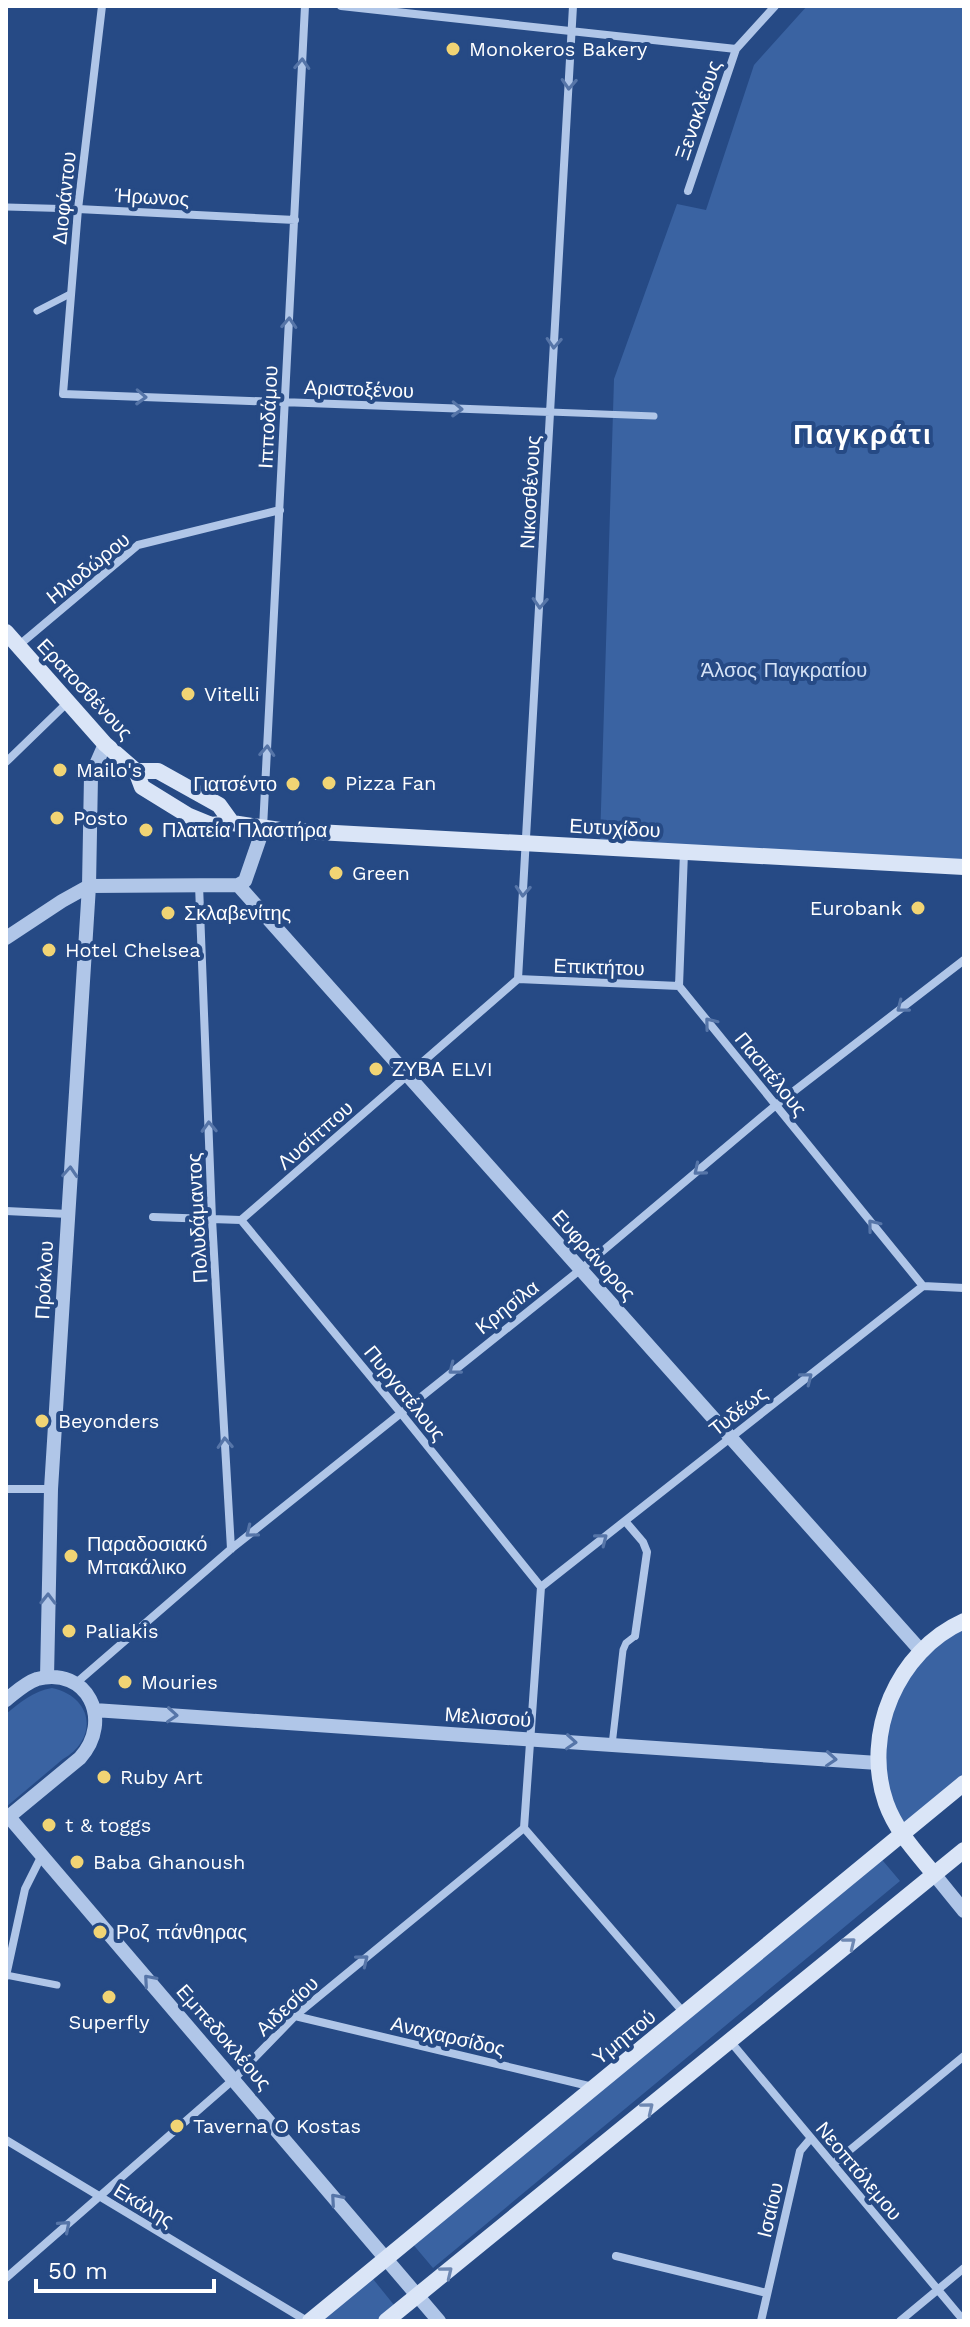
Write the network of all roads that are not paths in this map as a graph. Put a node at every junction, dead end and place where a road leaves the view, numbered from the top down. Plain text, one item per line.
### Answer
1 (102, 6) edge
2 (305, 6) edge
3 (341, 6) edge
4 (573, 6) edge
5 (775, 6) edge
6 (415, 9) edge
7 (572, 30) junction
8 (736, 49) junction
9 (688, 191) dead end
10 (7, 207) edge
11 (78, 209) junction
12 (295, 220) junction
13 (70, 294) junction
14 (37, 311) dead end
15 (63, 394) joint
16 (285, 402) junction
17 (550, 412) junction
18 (654, 416) dead end
19 (280, 510) junction
20 (6, 632) edge
21 (18, 646) junction
22 (68, 702) junction
23 (105, 744) junction
24 (6, 762) edge
25 (136, 771) junction
26 (232, 823) junction
27 (263, 829) junction
28 (526, 843) junction
29 (684, 852) junction
30 (964, 867) edge
31 (199, 885) junction
32 (238, 885) junction
33 (89, 886) junction
34 (6, 938) edge
35 (964, 960) edge
36 (518, 979) junction
37 (679, 986) junction
38 (407, 1075) junction
39 (776, 1105) junction
40 (6, 1211) edge
41 (68, 1214) junction
42 (153, 1217) dead end
43 (212, 1219) junction
44 (241, 1220) junction
45 (580, 1270) junction
46 (923, 1286) junction
47 (964, 1288) edge
48 (400, 1412) junction
49 (731, 1437) junction
50 (6, 1489) edge
51 (51, 1489) junction
52 (625, 1521) junction
53 (231, 1549) junction
54 (541, 1587) junction
55 (964, 1621) edge
56 (635, 1636) joint
57 (921, 1651) junction
58 (47, 1677) junction
59 (75, 1684) junction
60 (6, 1700) edge
61 (94, 1710) junction
62 (531, 1740) junction
63 (612, 1745) junction
64 (878, 1763) junction
65 (964, 1783) edge
66 (7, 1818) edge
67 (524, 1828) junction
68 (901, 1835) junction
69 (964, 1850) edge
70 (42, 1855) junction
71 (934, 1874) junction
72 (964, 1911) edge
73 (6, 1975) edge
74 (57, 1985) dead end
75 (684, 2013) junction
76 (295, 2016) junction
77 (730, 2041) junction
78 (964, 2056) edge
79 (234, 2079) junction
80 (594, 2087) junction
81 (811, 2138) junction
82 (6, 2140) edge
83 (833, 2164) junction
84 (98, 2197) junction
85 (616, 2256) dead end
86 (387, 2258) junction
87 (964, 2268) edge
88 (6, 2278) edge
89 (938, 2290) junction
90 (767, 2293) junction
91 (418, 2295) junction
92 (309, 2321) edge
93 (386, 2321) edge
94 (439, 2321) edge
95 (761, 2321) edge
96 (900, 2321) edge
97 (964, 2321) edge

1 - 11 street, Διοφάντου
12 -> 2 street, Ιπποδάμου
3 - 6 street
4 - 7 street, Νικοσθένους
5 - 8 street, Ξενοκλέους
6 - 7 street
7 - 8 street
7 -> 17 street, Νικοσθένους
8 - 9 street, Ξενοκλέους
10 - 11 street, Ήρωνος
11 - 12 street, Ήρωνος
11 - 13 street, Διοφάντου
16 -> 12 street, Ιπποδάμου
13 - 14 street
13 - 15 street, Διοφάντου
15 -> 16 street, Αριστοξένου
16 -> 17 street, Αριστοξένου
16 - 19 street, Ιπποδάμου
17 - 18 street, Αριστοξένου
17 -> 28 street, Νικοσθένους
19 - 21 street, Ηλιοδώρου
27 -> 19 street, Ιπποδάμου
20 - 21 main road, Ερατοσθένους
21 - 22 main road, Ερατοσθένους
22 - 23 main road, Ερατοσθένους
22 - 24 street
23 - 25 main road, Ερατοσθένους
23 - 33 street
25 - 26 main road, Ερατοσθένους
25 - 26 main road, Ερατοσθένους
26 - 27 main road, Ερατοσθένους
27 - 28 main road, Ευτυχίδου
27 - 32 street
28 - 29 main road, Ευτυχίδου
28 -> 36 street, Νικοσθένους
29 - 30 main road, Ευτυχίδου
29 - 37 street
31 - 32 street
31 - 33 street
43 -> 31 street, Πολυδάμαντος
32 - 38 street, Ευφράνορος
33 - 34 street
41 -> 33 street, Πρόκλου
35 -> 39 street, Κρησίλα
36 - 37 street, Επικτήτου
36 - 38 street, Λυσίππου
39 -> 37 street, Πασιτέλους
38 - 44 street, Λυσίππου
38 - 45 street, Ευφράνορος
39 -> 45 street, Κρησίλα
46 -> 39 street, Πασιτέλους
40 - 41 street
41 - 51 street, Πρόκλου
42 - 43 street
43 - 44 street
53 -> 43 street, Πολυδάμαντος
44 - 48 street, Πυργοτέλους
45 -> 48 street, Κρησίλα
45 - 49 street, Ευφράνορος
46 - 47 street
49 -> 46 street, Τυδέως
48 -> 53 street, Κρησίλα
48 - 54 street, Πυργοτέλους
49 - 52 street, Τυδέως
49 - 57 street, Ευφράνορος
50 - 51 street
58 -> 51 street, Πρόκλου
54 -> 52 street, Τυδέως
52 - 56 street
53 - 59 street, Κρησίλα
54 - 62 street
55 - 57 main road
56 - 63 street
57 - 64 main road
58 - 59 street
58 - 60 street
59 - 61 street
61 -> 62 street, Μελισσού
61 - 66 street
62 -> 63 street, Μελισσού
62 - 67 street
63 -> 64 street, Μελισσού
64 - 68 main road
65 - 68 main road, Υμηττού
66 - 70 street, Εμπεδοκλέους
67 - 75 street
76 -> 67 street, Αιδεσίου
68 - 71 main road
68 - 75 main road, Υμηττού
69 - 71 main road
70 - 73 street
79 -> 70 street, Εμπεδοκλέους
71 - 72 street
77 -> 71 main road
73 - 74 street
75 - 80 main road, Υμηττού
76 - 79 street, Αιδεσίου
76 - 80 street, Αναχαρσίδος
77 - 81 street, Νεοπτόλεμου
91 -> 77 main road
78 - 83 street
79 - 84 street, Αιδεσίου
86 -> 79 street, Εμπεδοκλέους
80 - 86 main road, Υμηττού
81 - 83 street, Νεοπτόλεμου
81 - 90 street, Ισαίου
82 - 84 street, Εκάλης
83 - 89 street, Νεοπτόλεμου
88 -> 84 street, Αιδεσίου
84 - 92 street, Εκάλης
85 - 90 street
86 - 91 street, Εμπεδοκλέους
86 - 92 main road, Υμηττού
87 - 89 street
89 - 96 street
89 - 97 street, Νεοπτόλεμου
90 - 95 street, Ισαίου
91 - 93 main road
91 - 94 street, Εμπεδοκλέους

